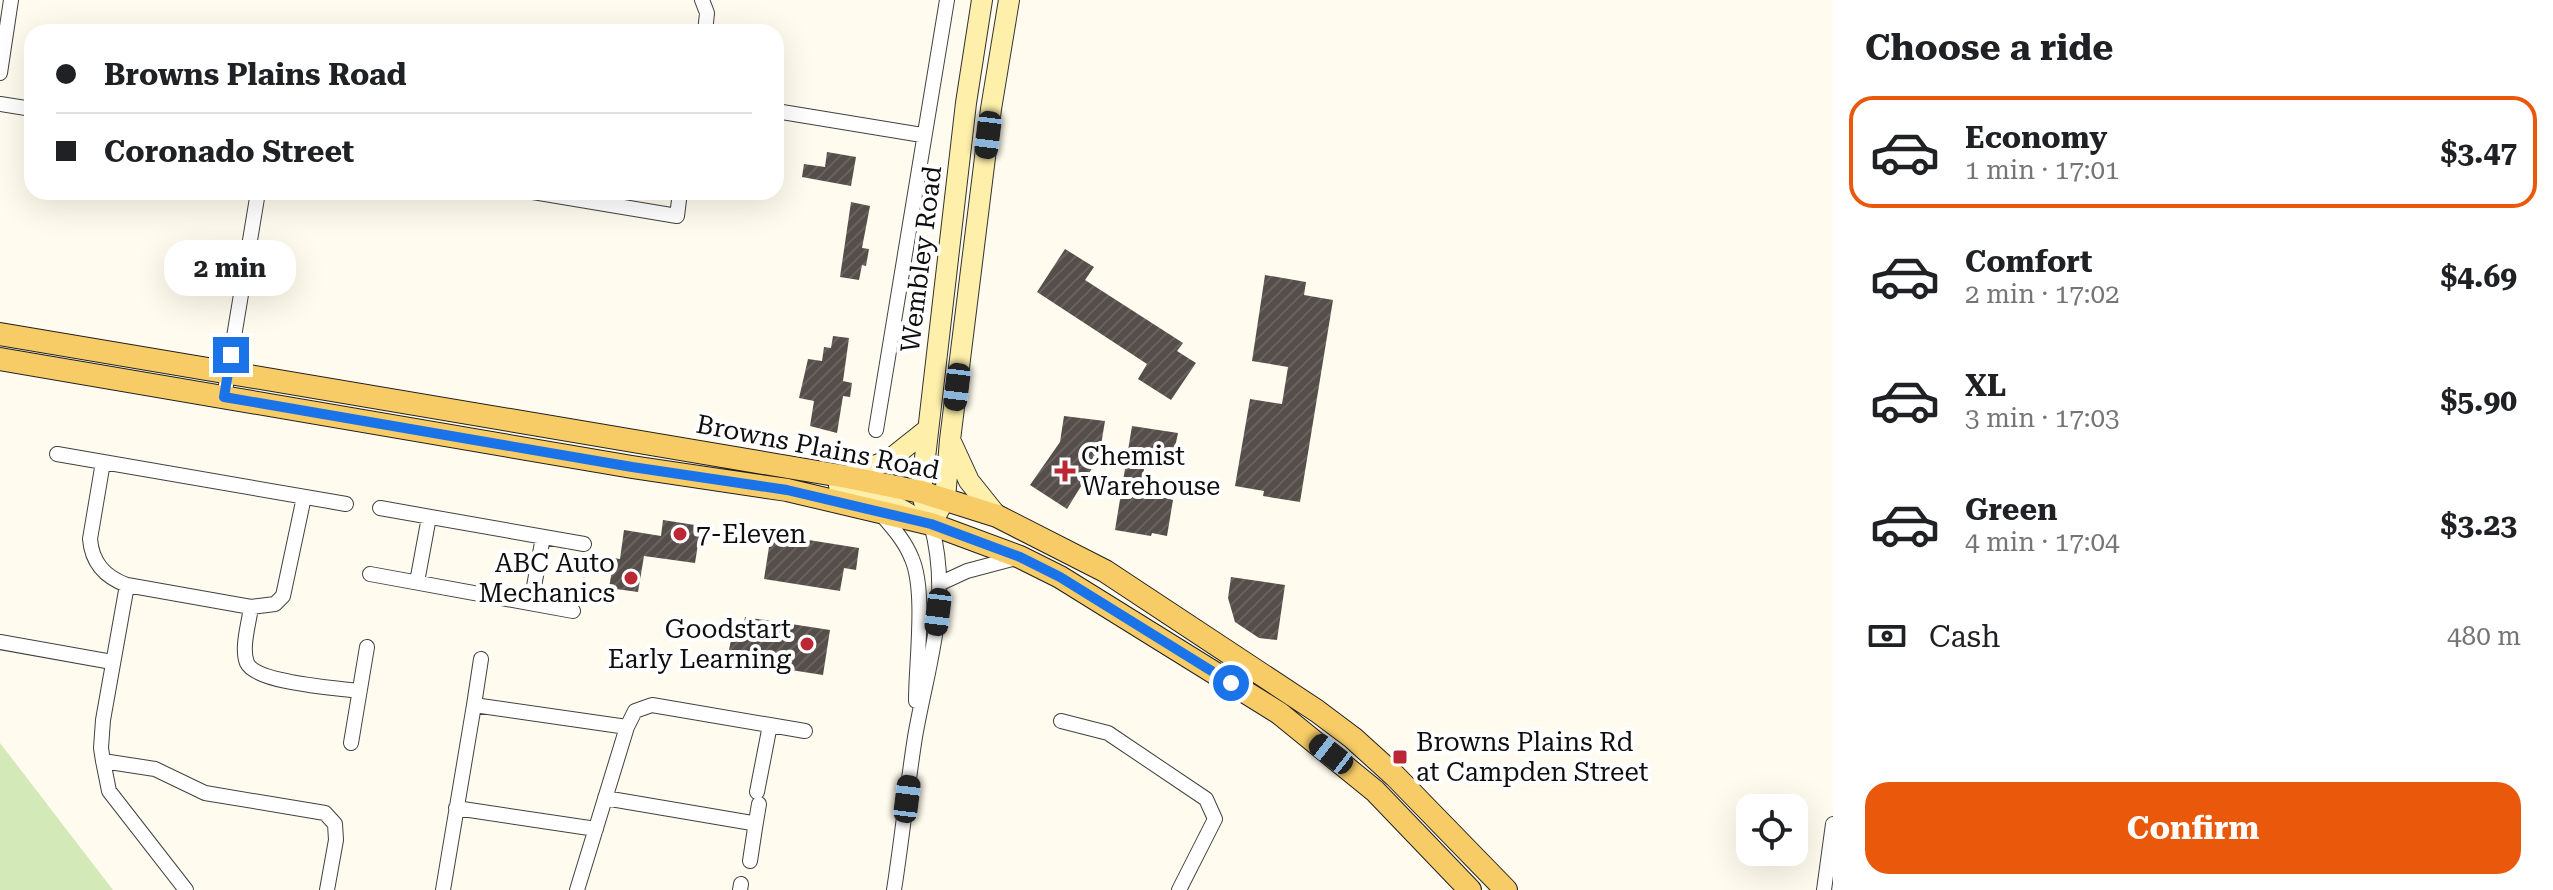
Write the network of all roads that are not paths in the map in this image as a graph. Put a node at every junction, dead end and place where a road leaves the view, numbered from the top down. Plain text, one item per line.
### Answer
1 (11, 0) edge
2 (702, 0) edge
3 (947, 0) edge
4 (982, 0) edge
5 (1009, 0) edge
6 (706, 24) edge
7 (0, 73) edge
8 (0, 104) edge
9 (24, 108) edge
10 (784, 112) edge
11 (922, 135) junction
12 (257, 200) edge
13 (581, 200) edge
14 (679, 200) edge
15 (0, 334) edge
16 (0, 359) edge
17 (228, 372) junction
18 (224, 397) junction
19 (928, 429) junction
20 (876, 430) dead end
21 (950, 440) junction
22 (57, 454) dead end
23 (103, 462) junction
24 (789, 468) junction
25 (847, 477) junction
26 (921, 492) junction
27 (304, 497) junction
28 (945, 499) junction
29 (346, 504) dead end
30 (380, 508) dead end
31 (879, 512) junction
32 (997, 516) junction
33 (429, 517) junction
34 (931, 524) junction
35 (543, 537) junction
36 (584, 544) dead end
37 (1020, 557) junction
38 (370, 574) dead end
39 (417, 582) junction
40 (941, 583) junction
41 (127, 585) junction
42 (531, 603) junction
43 (251, 607) junction
44 (573, 611) dead end
45 (0, 642) edge
46 (367, 647) dead end
47 (481, 659) dead end
48 (112, 662) junction
49 (359, 691) junction
50 (474, 705) junction
51 (1061, 721) dead end
52 (770, 725) junction
53 (627, 727) junction
54 (805, 731) dead end
55 (916, 733) junction
56 (351, 743) dead end
57 (103, 761) junction
58 (605, 798) junction
59 (456, 808) junction
60 (1833, 824) edge
61 (755, 828) junction
62 (596, 829) junction
63 (750, 861) dead end
64 (186, 890) edge
65 (327, 890) edge
66 (443, 890) edge
67 (577, 890) edge
68 (894, 890) edge
69 (1179, 890) edge
70 (1470, 890) edge
71 (1506, 890) edge
72 (1824, 890) edge

1 - 7 street
2 - 6 street
3 - 11 street, Wembley Road
4 - 19 main road, Wembley Road
5 - 21 main road, Wembley Road
8 - 9 street
10 - 11 street
11 - 20 street, Wembley Road
12 - 17 street
13 - 14 street
15 - 17 main road, Browns Plains Road
16 - 18 main road, Browns Plains Road
17 - 18 street
17 - 24 main road, Browns Plains Road
18 - 31 main road, Browns Plains Road
19 - 25 main road
19 - 26 main road, Wembley Road
21 - 28 main road, Wembley Road
21 - 32 main road
22 - 23 street
23 - 27 street
23 - 41 street
24 - 25 main road, Browns Plains Road
24 - 34 main road
25 - 26 main road, Browns Plains Road
26 - 28 main road, Browns Plains Road
26 - 34 main road, Wembley Road
27 - 29 street
27 - 43 street
28 - 32 main road, Browns Plains Road
28 - 34 main road, Wembley Road
30 - 33 street
31 - 34 main road, Browns Plains Road
31 - 55 street, Wembley Road
32 - 71 main road, Browns Plains Road
33 - 35 street
33 - 39 street
34 - 37 main road, Browns Plains Road
34 - 40 street, Wembley Road
35 - 36 street
35 - 42 street
37 - 40 street
37 - 70 main road, Browns Plains Road
38 - 39 street
39 - 42 street
40 - 55 street, Wembley Road
41 - 43 street
41 - 48 street
42 - 44 street
43 - 49 street
45 - 48 street
46 - 49 street
47 - 50 street
48 - 57 street
49 - 56 street
50 - 53 street
50 - 59 street
51 - 69 street
52 - 53 street
52 - 54 street
52 - 61 street
53 - 58 street
55 - 68 street, Wembley Road
57 - 64 street
57 - 65 street
58 - 61 street
58 - 62 street
59 - 62 street
59 - 66 street
60 - 72 street
61 - 63 street
62 - 67 street

